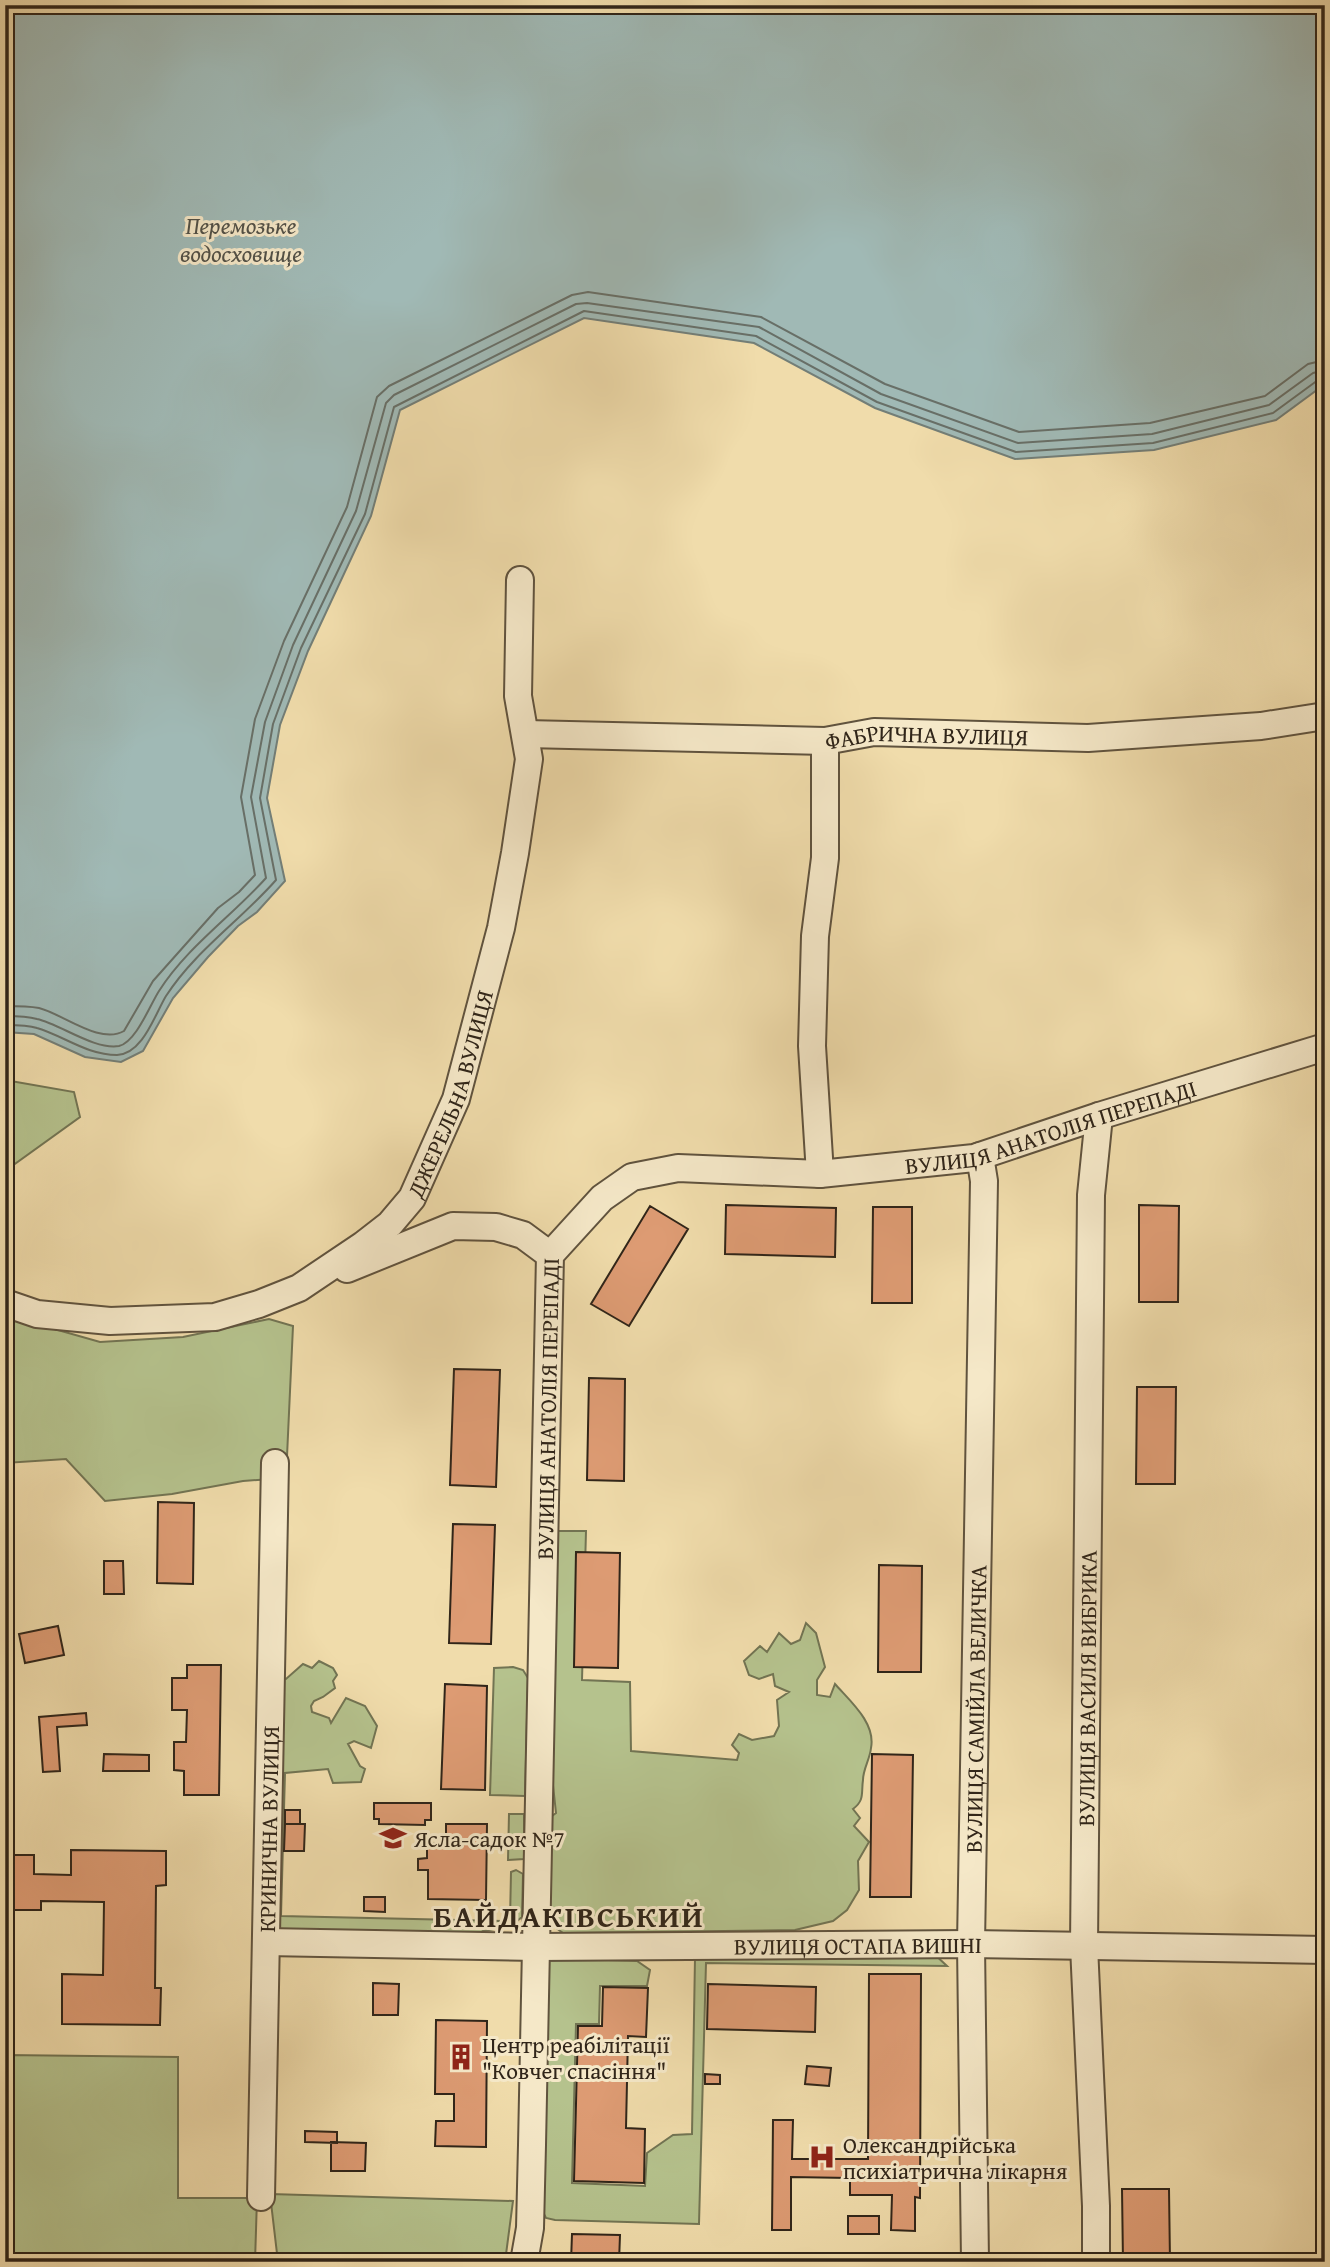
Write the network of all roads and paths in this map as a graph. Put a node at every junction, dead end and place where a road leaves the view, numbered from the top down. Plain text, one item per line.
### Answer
1 (520, 580) dead end
2 (1325, 716) edge
3 (526, 734) junction
4 (825, 741) junction
5 (1325, 1048) edge
6 (1099, 1116) junction
7 (980, 1156) junction
8 (820, 1174) junction
9 (550, 1255) junction
10 (299, 1288) junction
11 (5, 1303) edge
12 (275, 1463) dead end
13 (266, 1942) junction
14 (971, 1944) junction
15 (1084, 1946) junction
16 (536, 1947) junction
17 (1325, 1950) edge
18 (261, 2197) dead end
19 (524, 2262) edge
20 (975, 2262) edge
21 (1096, 2262) edge

1 - 3 street, ДЖЕРЕЛЬНА ВУЛИЦЯ
2 - 4 street, ФАБРИЧНА ВУЛИЦЯ
3 - 4 street, ФАБРИЧНА ВУЛИЦЯ
3 - 10 street, ДЖЕРЕЛЬНА ВУЛИЦЯ
4 - 8 street
5 - 6 street, ВУЛИЦЯ АНАТОЛІЯ ПЕРЕПАДІ
6 - 7 street, ВУЛИЦЯ АНАТОЛІЯ ПЕРЕПАДІ
6 - 15 street, ВУЛИЦЯ ВАСИЛЯ ВИБРИКА
7 - 8 street, ВУЛИЦЯ АНАТОЛІЯ ПЕРЕПАДІ
7 - 14 street, ВУЛИЦЯ САМІЙЛА ВЕЛИЧКА
8 - 9 street, ВУЛИЦЯ АНАТОЛІЯ ПЕРЕПАДІ
9 - 10 street
9 - 16 street, ВУЛИЦЯ АНАТОЛІЯ ПЕРЕПАДІ
10 - 11 street, ДЖЕРЕЛЬНА ВУЛИЦЯ
12 - 13 street, КРИНИЧНА ВУЛИЦЯ
13 - 16 street, ВУЛИЦЯ ОСТАПА ВИШНІ
13 - 18 street, КРИНИЧНА ВУЛИЦЯ
14 - 15 street, ВУЛИЦЯ ОСТАПА ВИШНІ
14 - 16 street, ВУЛИЦЯ ОСТАПА ВИШНІ
14 - 20 street, ВУЛИЦЯ САМІЙЛА ВЕЛИЧКА
15 - 17 street, ВУЛИЦЯ ОСТАПА ВИШНІ
15 - 21 street, ВУЛИЦЯ ВАСИЛЯ ВИБРИКА
16 - 19 street, ВУЛИЦЯ АНАТОЛІЯ ПЕРЕПАДІ

